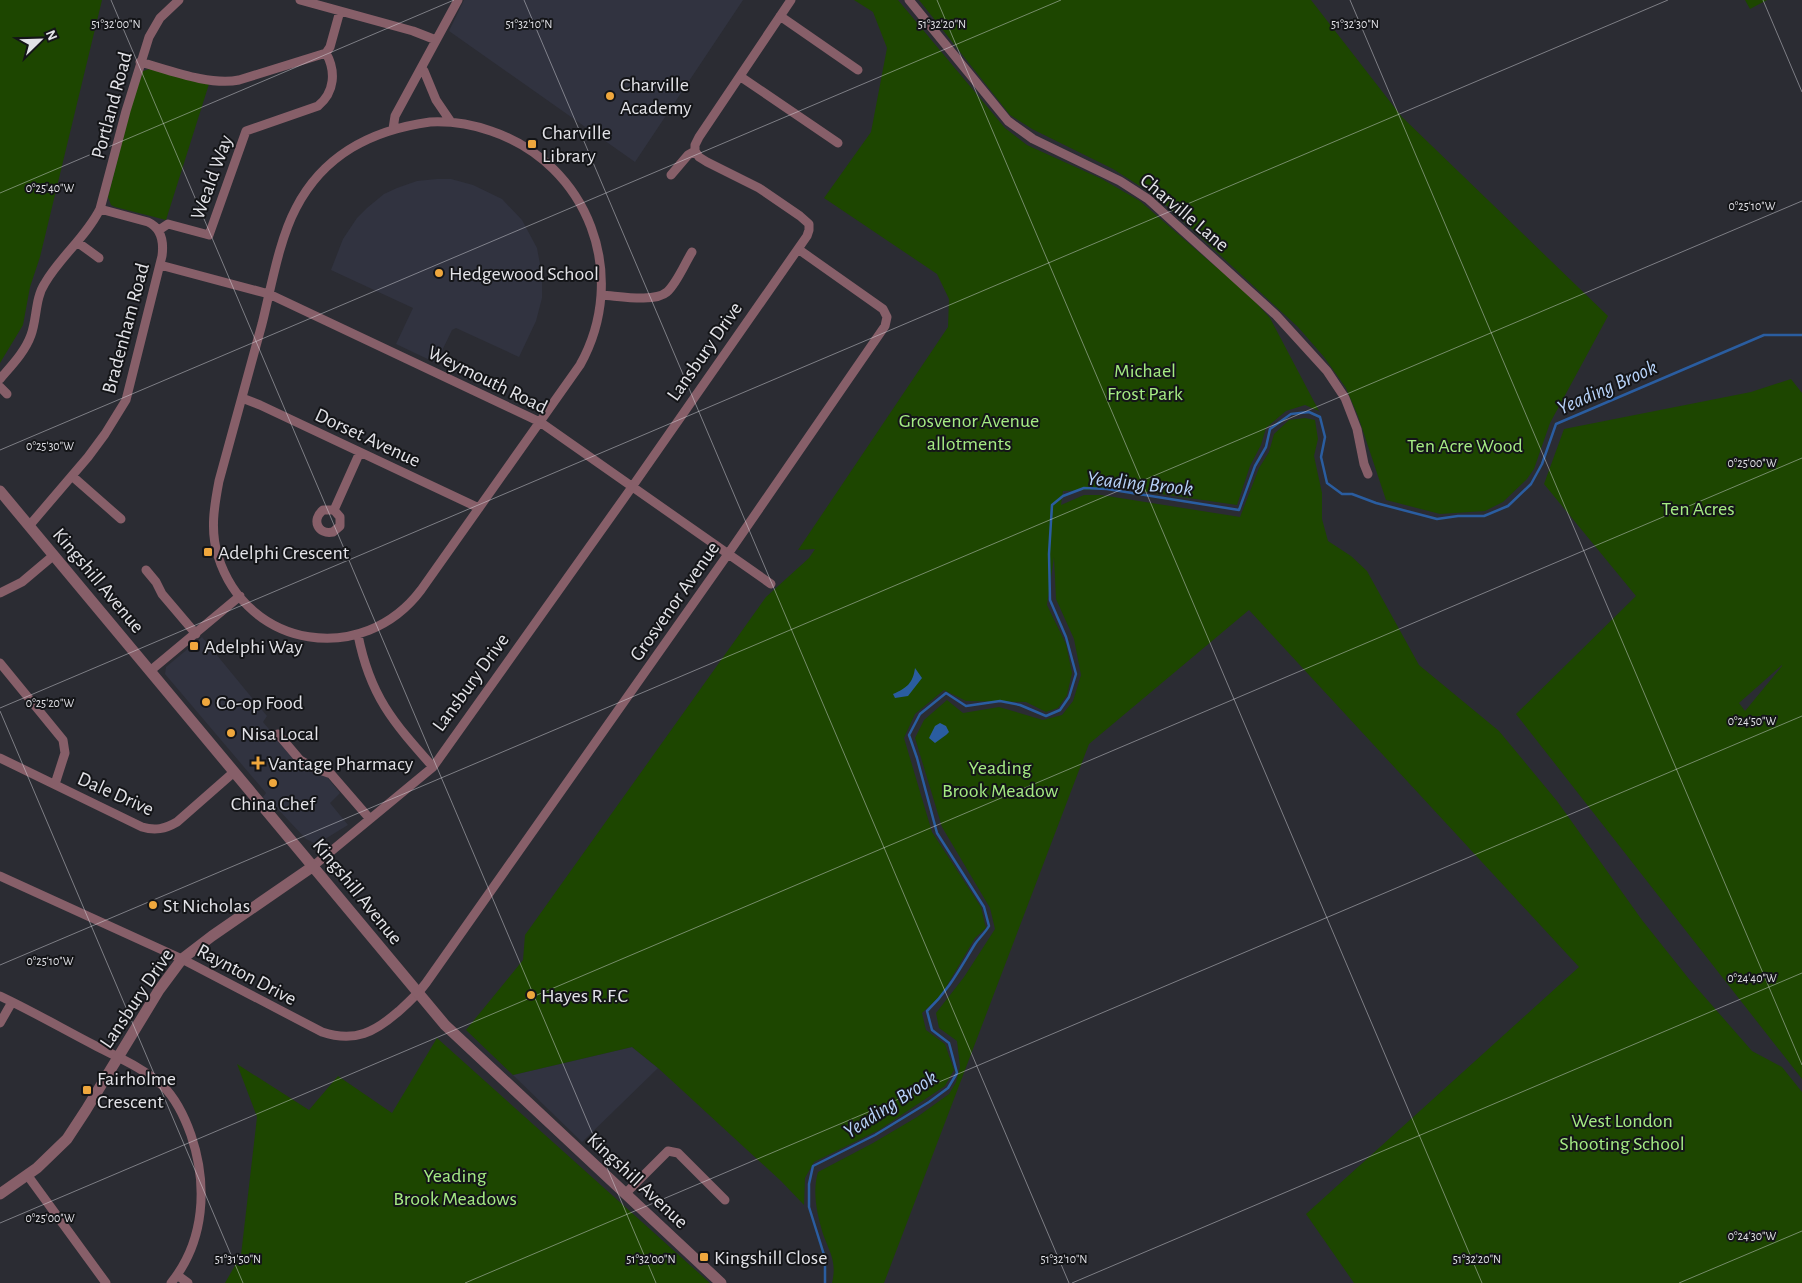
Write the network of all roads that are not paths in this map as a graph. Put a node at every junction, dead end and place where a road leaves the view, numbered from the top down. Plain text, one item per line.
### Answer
1 (179, 0) edge
2 (300, 0) edge
3 (458, 0) edge
4 (792, 0) edge
5 (909, 0) edge
6 (340, 12) junction
7 (780, 16) junction
8 (436, 40) junction
9 (326, 53) junction
10 (140, 62) junction
11 (421, 68) junction
12 (858, 70) dead end
13 (741, 77) junction
14 (451, 122) junction
15 (393, 129) junction
16 (838, 143) dead end
17 (695, 151) junction
18 (671, 176) dead end
19 (100, 209) junction
20 (158, 230) junction
21 (76, 242) junction
22 (798, 249) junction
23 (692, 252) dead end
24 (99, 258) dead end
25 (160, 265) junction
26 (270, 294) junction
27 (602, 295) junction
28 (0, 379) edge
29 (0, 387) edge
30 (7, 394) dead end
31 (242, 398) junction
32 (540, 422) junction
33 (360, 452) junction
34 (1368, 474) dead end
35 (72, 476) junction
36 (632, 488) junction
37 (0, 491) edge
38 (479, 508) junction
39 (334, 510) dead end
40 (122, 519) dead end
41 (28, 526) junction
42 (728, 554) junction
43 (54, 555) junction
44 (146, 570) dead end
45 (771, 584) dead end
46 (0, 593) edge
47 (240, 596) junction
48 (196, 634) junction
49 (358, 635) junction
50 (0, 663) edge
51 (150, 671) junction
52 (278, 734) dead end
53 (0, 758) edge
54 (433, 768) junction
55 (234, 772) junction
56 (55, 784) junction
57 (370, 819) junction
58 (312, 867) junction
59 (0, 876) edge
60 (182, 959) junction
61 (418, 994) junction
62 (0, 996) edge
63 (12, 1002) junction
64 (0, 1023) edge
65 (118, 1058) junction
66 (28, 1176) junction
67 (0, 1194) edge
68 (625, 1194) junction
69 (725, 1200) dead end
70 (178, 1275) junction
71 (106, 1283) edge
72 (171, 1283) edge
73 (188, 1283) edge
74 (721, 1283) edge

1 - 10 street, Portland Road
2 - 6 street
3 - 8 street
4 - 7 street
5 - 34 street, Charville Lane
6 - 8 street
6 - 9 street
7 - 12 street
7 - 13 street
8 - 11 street
9 - 10 street
9 - 20 street, Weald Way
10 - 19 street, Portland Road
11 - 14 street
11 - 15 street
13 - 16 street
13 - 17 street
14 - 15 street
14 - 27 street
15 - 26 street
17 - 18 street
17 - 22 street, Lansbury Drive
19 - 20 street
19 - 21 street, Portland Road
20 - 25 street, Bradenham Road
21 - 24 street
21 - 28 street, Portland Road
22 - 36 street, Lansbury Drive
22 - 42 street, Grosvenor Avenue
23 - 27 street
25 - 26 street, Weymouth Road
25 - 35 street, Bradenham Road
26 - 31 street
26 - 32 street, Weymouth Road
27 - 32 street
29 - 30 street
31 - 33 street, Dorset Avenue
31 - 47 street
32 - 36 street, Weymouth Road
32 - 38 street
33 - 38 street, Dorset Avenue
33 - 39 street
35 - 40 street
35 - 41 street, Bradenham Road
36 - 42 street, Weymouth Road
36 - 54 street, Lansbury Drive
37 - 41 street, Kingshill Avenue
38 - 49 street
41 - 43 street, Kingshill Avenue
42 - 45 street, Weymouth Road
42 - 61 street, Grosvenor Avenue
43 - 46 street
43 - 51 street, Kingshill Avenue
44 - 48 street
47 - 48 street
47 - 49 street
48 - 51 street
49 - 54 street
50 - 56 street
51 - 55 street, Kingshill Avenue
52 - 57 street
53 - 56 street, Dale Drive
54 - 57 street, Lansbury Drive
55 - 56 street, Dale Drive
55 - 58 street, Kingshill Avenue
57 - 58 street, Lansbury Drive
58 - 60 street, Lansbury Drive
58 - 61 street, Kingshill Avenue
59 - 60 street, Raynton Drive
60 - 61 street, Raynton Drive
60 - 65 street, Lansbury Drive
61 - 68 street, Kingshill Avenue
62 - 63 street
63 - 64 street
63 - 65 street
65 - 66 street, Lansbury Drive
65 - 70 street
66 - 67 street, Lansbury Drive
66 - 71 street
68 - 69 street
68 - 74 street, Kingshill Avenue
70 - 72 street
70 - 73 street

